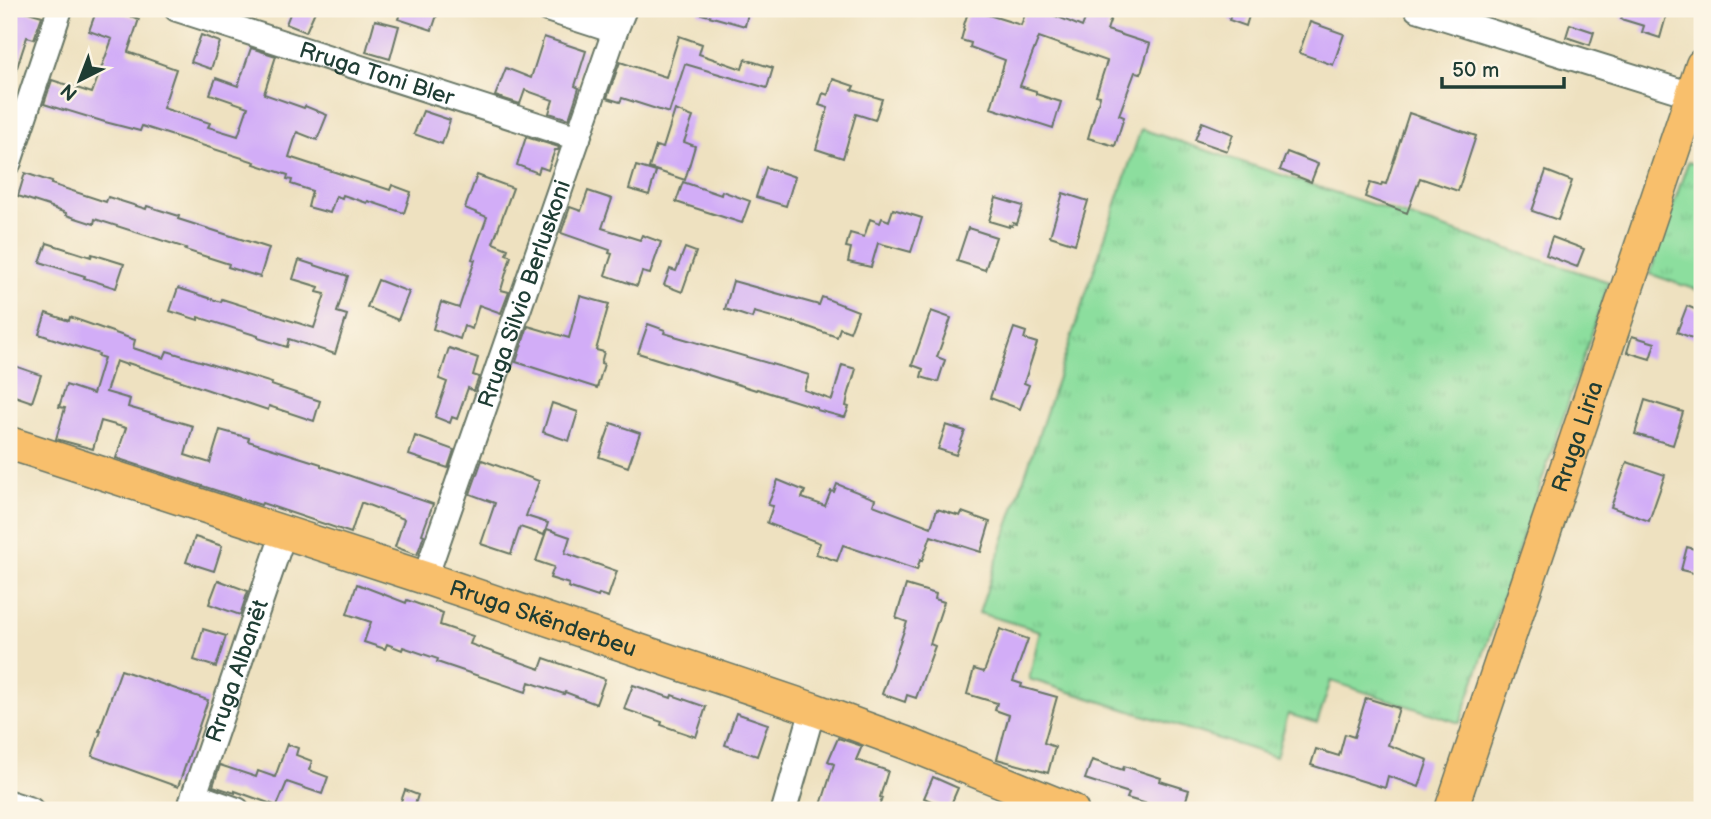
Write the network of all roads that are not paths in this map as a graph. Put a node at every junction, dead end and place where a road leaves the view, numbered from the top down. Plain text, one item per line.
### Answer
1 (60, 9) edge
2 (177, 9) edge
3 (547, 9) edge
4 (1417, 9) edge
5 (619, 20) edge
6 (1702, 65) edge
7 (1692, 95) junction
8 (578, 138) junction
9 (10, 154) edge
10 (9, 443) edge
11 (284, 532) junction
12 (425, 578) junction
13 (813, 709) junction
14 (9, 803) edge
15 (191, 803) edge
16 (31, 810) edge
17 (237, 810) edge
18 (784, 810) edge
19 (1072, 810) edge
20 (1451, 810) edge

1 - 9 street
2 - 8 street, Rruga Toni Bler
3 - 5 street
4 - 7 street
5 - 8 street, Rruga Silvio Berluskoni
6 - 7 main road, Rruga Liria
7 - 20 main road, Rruga Liria
8 - 12 street, Rruga Silvio Berluskoni
10 - 11 main road, Rruga Skënderbeu
11 - 12 main road, Rruga Skënderbeu
11 - 15 street, Rruga Albanët
12 - 13 main road, Rruga Skënderbeu
13 - 18 street
13 - 19 main road, Rruga Skënderbeu
14 - 16 street
15 - 17 street

